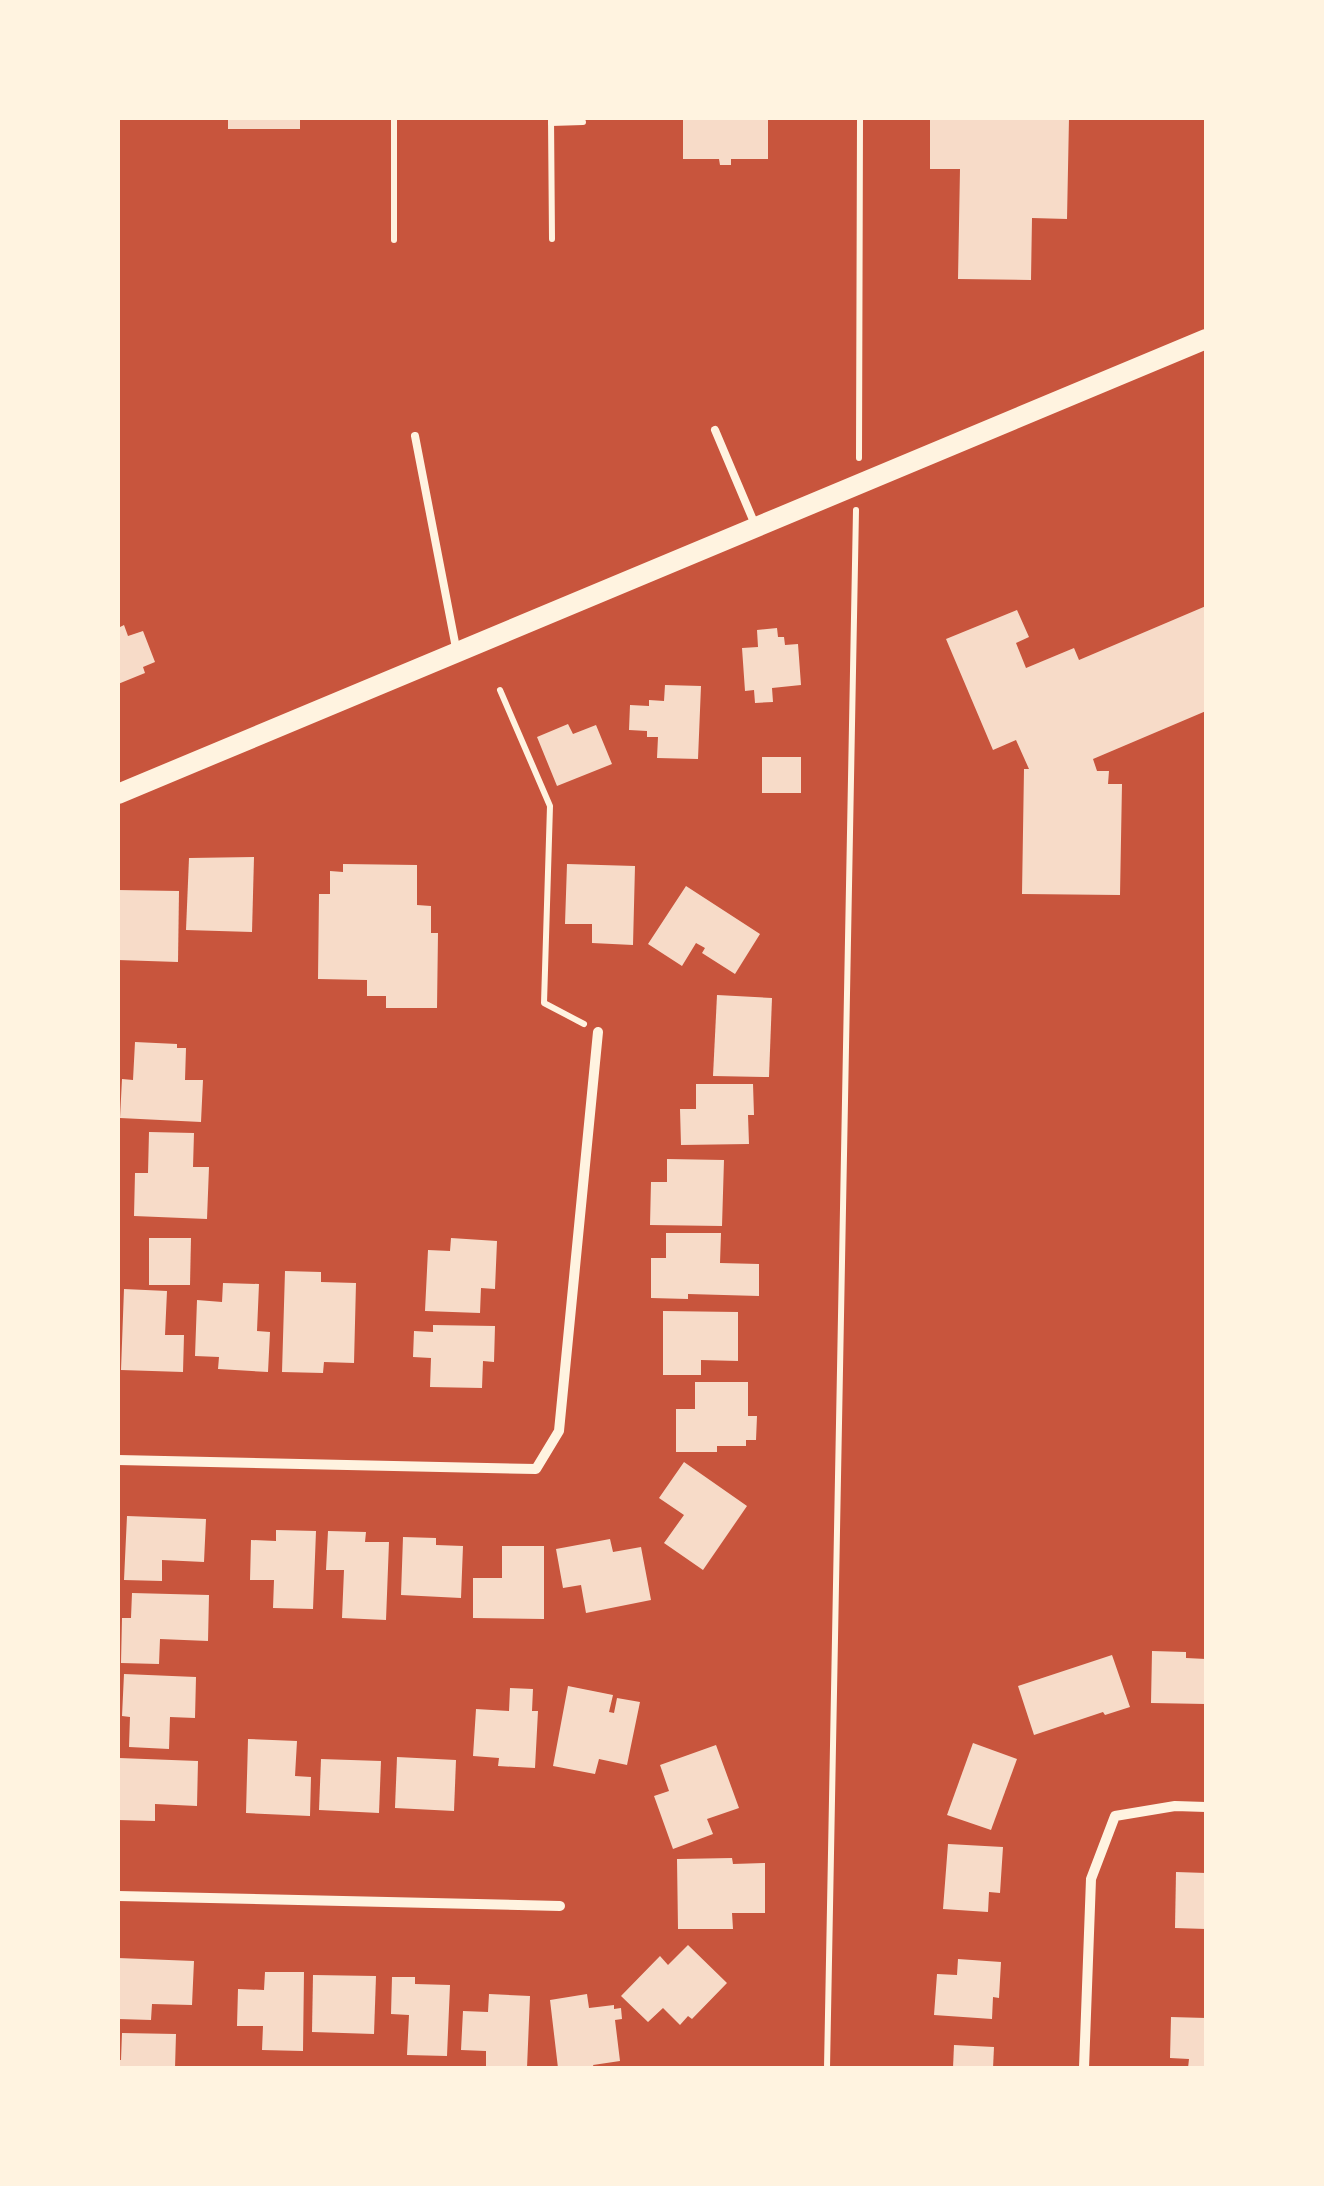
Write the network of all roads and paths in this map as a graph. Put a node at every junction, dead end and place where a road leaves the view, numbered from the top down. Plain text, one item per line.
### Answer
1 (394, 118) edge
2 (860, 118) edge
3 (551, 120) edge
4 (583, 122) dead end
5 (552, 239) dead end
6 (394, 240) dead end
7 (1206, 339) edge
8 (715, 430) dead end
9 (415, 436) dead end
10 (859, 455) dead end
11 (756, 527) junction
12 (854, 538) dead end
13 (456, 652) junction
14 (500, 690) dead end
15 (118, 794) edge
16 (598, 1032) joint
17 (118, 1460) edge
18 (1206, 1807) edge
19 (118, 1896) edge
20 (560, 1906) dead end
21 (827, 2068) edge
22 (1084, 2068) edge

1 - 6 path
2 - 10 path
3 - 4 path
3 - 5 path
7 - 11 main road
8 - 11 lane
9 - 13 lane
11 - 13 main road
12 - 21 path
13 - 15 main road
14 - 16 path
16 - 17 street
18 - 22 street
19 - 20 street

